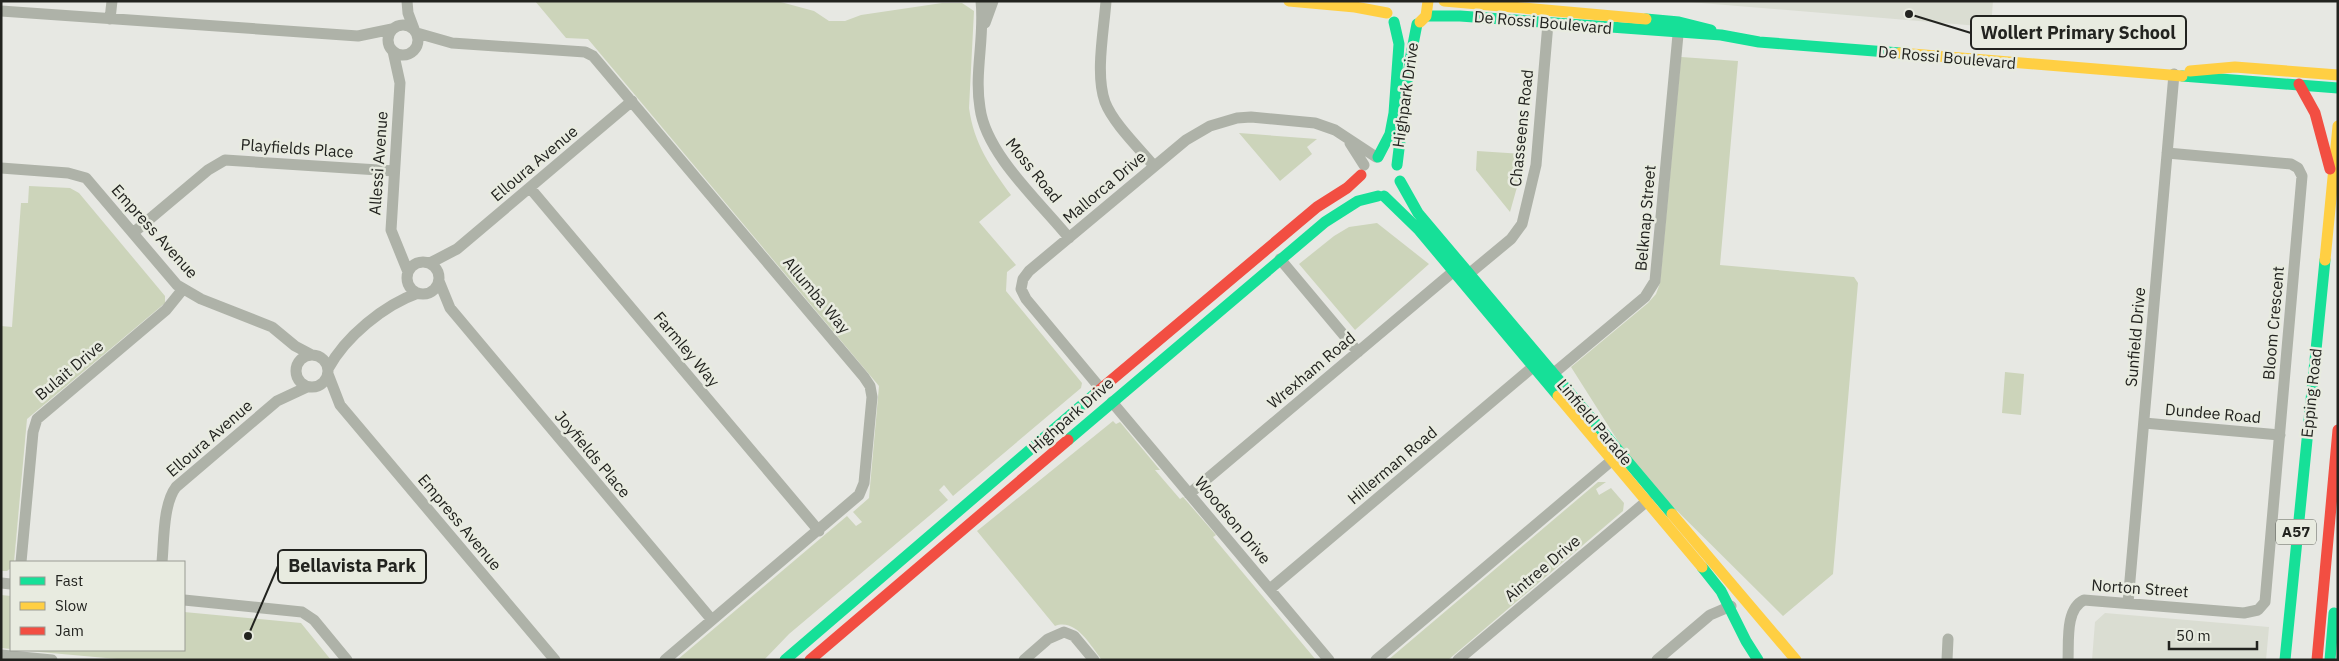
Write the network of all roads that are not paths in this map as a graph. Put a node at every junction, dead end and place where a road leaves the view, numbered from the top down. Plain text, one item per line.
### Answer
1 (112, 1) edge
2 (406, 1) edge
3 (981, 1) edge
4 (993, 1) edge
5 (1106, 1) edge
6 (1289, 1) edge
7 (1428, 1) edge
8 (1444, 1) edge
9 (1386, 7) edge
10 (1, 11) edge
11 (1426, 16) junction
12 (110, 19) junction
13 (1394, 22) junction
14 (1679, 22) junction
15 (1548, 23) junction
16 (1417, 24) junction
17 (394, 28) junction
18 (983, 29) junction
19 (416, 31) junction
20 (1678, 34) junction
21 (1721, 35) junction
22 (358, 36) junction
23 (452, 42) junction
24 (392, 49) junction
25 (414, 50) junction
26 (2174, 74) junction
27 (2338, 75) edge
28 (400, 82) junction
29 (2299, 84) junction
30 (2338, 88) edge
31 (632, 101) junction
32 (2338, 126) edge
33 (1344, 135) junction
34 (2167, 153) junction
35 (1377, 157) junction
36 (1397, 165) junction
37 (1154, 166) junction
38 (1, 168) edge
39 (1362, 170) junction
40 (394, 171) junction
41 (2333, 179) junction
42 (1400, 181) junction
43 (530, 188) junction
44 (1381, 196) junction
45 (133, 234) junction
46 (1069, 238) junction
47 (396, 244) junction
48 (457, 249) junction
49 (1280, 259) junction
50 (427, 262) junction
51 (1454, 271) junction
52 (1470, 273) junction
53 (408, 274) junction
54 (440, 278) junction
55 (183, 289) junction
56 (420, 293) junction
57 (389, 306) junction
58 (450, 308) junction
59 (281, 335) junction
60 (346, 342) junction
61 (1358, 352) junction
62 (315, 356) junction
63 (1534, 366) junction
64 (296, 369) junction
65 (328, 372) junction
66 (1554, 373) junction
67 (309, 387) junction
68 (1101, 389) junction
69 (277, 401) junction
70 (1112, 402) junction
71 (340, 405) junction
72 (2144, 423) junction
73 (2338, 430) edge
74 (2280, 435) junction
75 (1617, 456) junction
76 (1189, 494) junction
77 (1647, 500) junction
78 (2330, 516) junction
79 (819, 531) junction
80 (21, 561) edge
81 (162, 561) edge
82 (1270, 590) junction
83 (185, 600) edge
84 (2128, 603) junction
85 (1731, 606) junction
86 (2258, 610) joint
87 (712, 620) junction
88 (1948, 639) dead end
89 (1, 655) edge
90 (52, 660) edge
91 (347, 660) edge
92 (555, 660) edge
93 (665, 660) edge
94 (785, 660) edge
95 (810, 660) edge
96 (1024, 660) edge
97 (1094, 660) edge
98 (1329, 660) edge
99 (1376, 660) edge
100 (1458, 660) edge
101 (1658, 660) edge
102 (1758, 660) edge
103 (1796, 660) edge
104 (1947, 660) edge
105 (2068, 660) edge
106 (2285, 660) edge
107 (2317, 660) edge
108 (2330, 660) edge

1 - 12 street
2 - 17 street
2 - 19 street
3 - 18 street, Moss Road
4 - 18 street, Moss Road
5 - 37 street
6 - 9 street
7 - 11 street
8 - 14 street, De Rossi Boulevard
9 - 13 street
10 - 12 street
11 - 15 street, De Rossi Boulevard
11 - 16 street
12 - 22 street
13 - 16 street
13 - 35 street, Highpark Drive
14 - 20 street, Belknap Street
14 - 21 street, De Rossi Boulevard
15 - 20 street, De Rossi Boulevard
15 - 52 street, Chasseens Road
16 - 36 street, Highpark Drive
17 - 19 street
17 - 22 street
17 - 24 street
18 - 46 street, Moss Road
19 - 23 street, Allumba Way
19 - 25 street
20 - 21 street, De Rossi Boulevard
20 - 66 street, Belknap Street
21 - 26 street, De Rossi Boulevard
22 - 24 street
23 - 25 street, Allumba Way
23 - 31 street, Allumba Way
24 - 25 street
24 - 28 street, Allessi Avenue
25 - 28 street, Allessi Avenue
26 - 27 street, De Rossi Boulevard
26 - 29 street, De Rossi Boulevard
26 - 34 street, Sunfield Drive
28 - 40 street, Allessi Avenue
29 - 30 street, De Rossi Boulevard
29 - 41 street
31 - 43 street, Elloura Avenue
31 - 79 street, Allumba Way
32 - 41 street, Epping Road / A57
33 - 35 street, Mallorca Drive
33 - 37 street, Mallorca Drive
33 - 39 street, Mallorca Drive
34 - 72 street, Sunfield Drive
34 - 74 street, Bloom Crescent
35 - 36 street
35 - 39 street
36 - 42 street
37 - 46 street, Mallorca Drive
38 - 45 street, Empress Avenue
39 - 44 street
39 - 68 street, Highpark Drive
40 - 45 street, Playfields Place
40 - 47 street, Allessi Avenue
41 - 106 street, Epping Road / A57
42 - 44 street
42 - 52 street, Linfield Parade
43 - 48 street, Elloura Avenue
43 - 79 street, Farmley Way
44 - 49 street, Highpark Drive
44 - 51 street, Linfield Parade
45 - 55 street, Empress Avenue
46 - 68 street, Mallorca Drive
47 - 50 street
47 - 53 street, Allessi Avenue
48 - 50 street, Elloura Avenue
48 - 54 street, Elloura Avenue
49 - 61 street
49 - 70 street, Highpark Drive
50 - 53 street
50 - 54 street
51 - 61 street, Wrexham Road
51 - 63 street, Linfield Parade
52 - 66 street, Linfield Parade
53 - 56 street
53 - 57 street
54 - 56 street
54 - 58 street, Joyfields Place
55 - 59 street, Empress Avenue
55 - 80 street, Bulait Drive
56 - 57 street
56 - 58 street, Joyfields Place
57 - 60 street
58 - 87 street, Joyfields Place
59 - 62 street, Empress Avenue
59 - 64 street
60 - 62 street
60 - 65 street
61 - 76 street, Wrexham Road
62 - 64 street
62 - 65 street
63 - 75 street, Linfield Parade
63 - 82 street, Hillerman Road
64 - 67 street
64 - 69 street, Elloura Avenue
65 - 67 street
65 - 71 street, Empress Avenue
66 - 75 street, Linfield Parade
67 - 69 street, Elloura Avenue
67 - 71 street, Empress Avenue
68 - 94 street, Highpark Drive
69 - 81 street, Elloura Avenue
70 - 76 street, Woodson Drive
70 - 95 street, Highpark Drive
71 - 92 street, Empress Avenue
72 - 74 street, Dundee Road
72 - 84 street, Sunfield Drive
73 - 78 street, Epping Road
74 - 86 street, Bloom Crescent
75 - 77 street, Linfield Parade
75 - 99 street
75 - 103 street, Linfield Parade
76 - 82 street, Woodson Drive
77 - 85 street, Linfield Parade
77 - 100 street, Aintree Drive
78 - 107 street, Epping Road
78 - 108 street
79 - 87 street, Allumba Way
82 - 98 street, Woodson Drive
83 - 91 street
84 - 86 street, Norton Street
84 - 105 street, Norton Street
85 - 101 street
85 - 102 street, Linfield Parade
87 - 93 street, Allumba Way
88 - 104 street
89 - 90 street
96 - 97 street

